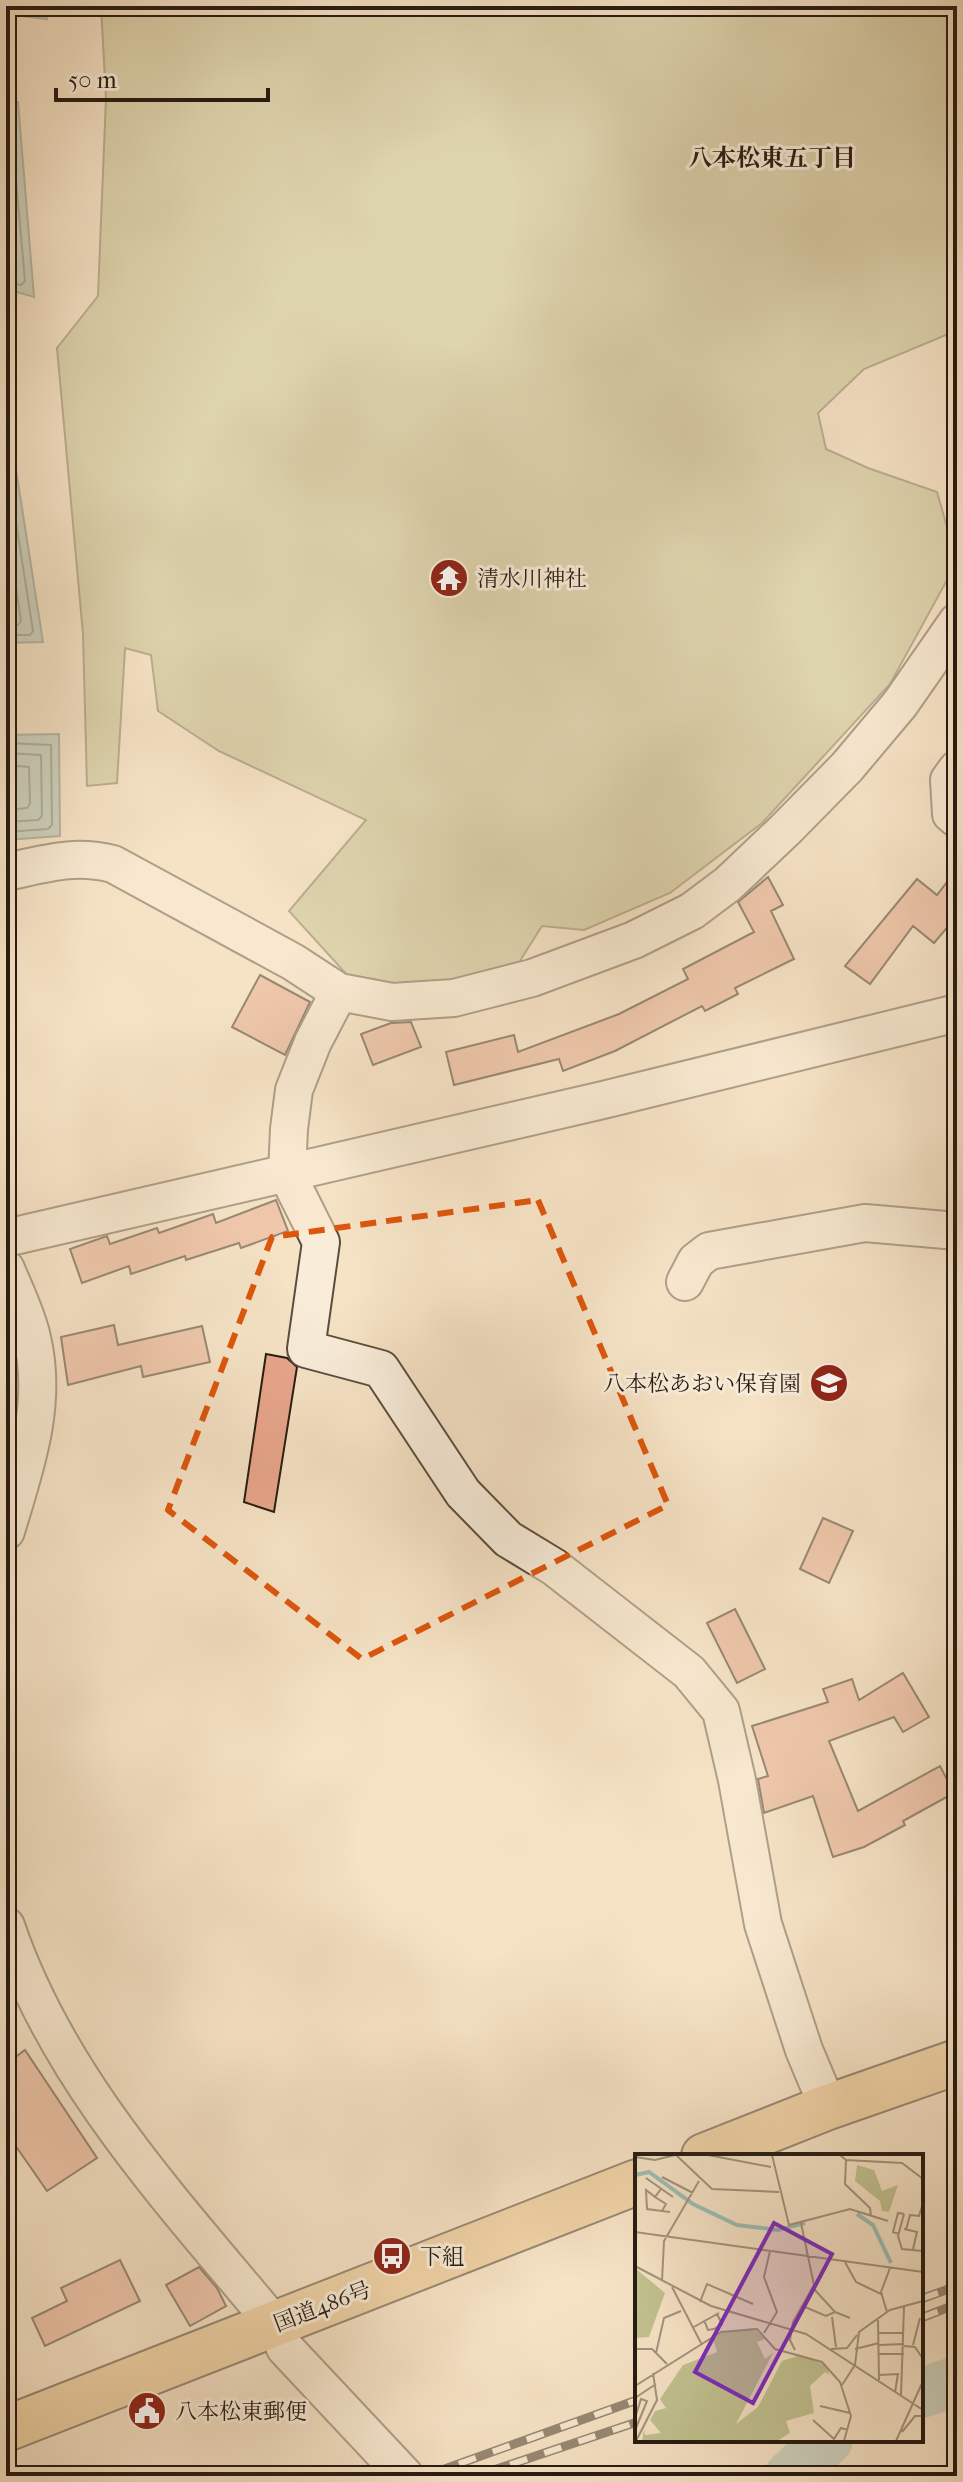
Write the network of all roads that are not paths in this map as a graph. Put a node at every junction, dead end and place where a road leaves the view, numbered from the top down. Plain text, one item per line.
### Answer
1 (957, 622) edge
2 (957, 769) edge
3 (957, 819) edge
4 (6, 872) edge
5 (339, 992) junction
6 (957, 1013) edge
7 (287, 1174) junction
8 (957, 1231) edge
9 (6, 1238) edge
10 (6, 1269) edge
11 (685, 1282) dead end
12 (6, 1531) edge
13 (6, 1926) edge
14 (957, 2062) edge
15 (828, 2107) junction
16 (709, 2154) edge
17 (635, 2183) edge
18 (274, 2324) junction
19 (6, 2429) edge
20 (405, 2476) edge

1 - 5 street
2 - 3 street
4 - 5 street
5 - 7 street
6 - 7 street
7 - 9 street
7 - 15 street
8 - 11 street
10 - 12 street
13 - 18 street
14 - 15 highway
15 - 16 highway
17 - 18 highway, 国道486号
18 - 19 highway, 国道486号
18 - 20 street

